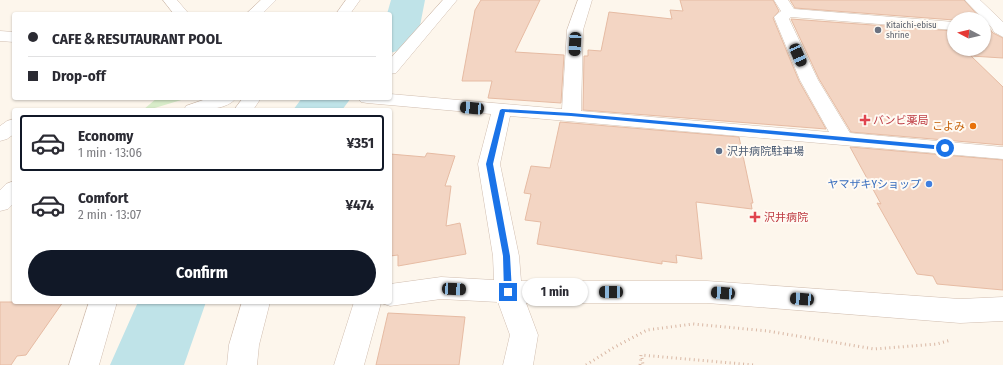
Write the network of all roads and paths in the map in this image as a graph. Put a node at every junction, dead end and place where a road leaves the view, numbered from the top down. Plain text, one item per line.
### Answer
1 (170, 0) edge
2 (269, 0) edge
3 (353, 0) edge
4 (450, 0) edge
5 (585, 0) edge
6 (972, 0) edge
7 (785, 7) edge
8 (180, 12) edge
9 (255, 12) edge
10 (344, 12) edge
11 (947, 25) edge
12 (995, 30) edge
13 (0, 36) edge
14 (12, 37) edge
15 (392, 67) edge
16 (221, 100) edge
17 (364, 100) edge
18 (389, 100) edge
19 (199, 108) edge
20 (357, 108) edge
21 (502, 110) junction
22 (571, 115) junction
23 (0, 124) edge
24 (12, 124) edge
25 (12, 126) edge
26 (0, 135) edge
27 (842, 139) junction
28 (1003, 153) edge
29 (12, 191) edge
30 (0, 203) edge
31 (508, 292) junction
32 (392, 295) edge
33 (102, 304) edge
34 (255, 304) edge
35 (367, 304) edge
36 (1003, 309) edge
37 (959, 337) dead end
38 (641, 355) junction
39 (84, 365) edge
40 (242, 365) edge
41 (349, 365) edge
42 (518, 365) edge
43 (586, 365) edge
44 (640, 365) edge
45 (643, 365) edge
46 (754, 365) edge

1 - 8 street
2 - 9 street
3 - 10 street
4 - 15 street
5 - 22 street
6 - 12 street
7 - 11 street
7 - 27 street
13 - 14 street
16 - 19 street
17 - 20 street
18 - 21 street
21 - 22 street
21 - 31 street
22 - 27 street
23 - 24 street
25 - 26 street
27 - 28 street
29 - 30 street
31 - 32 street
31 - 36 street
31 - 42 street
33 - 39 street
34 - 40 street
35 - 41 street
37 - 43 path
38 - 44 path
38 - 45 path
38 - 46 path

